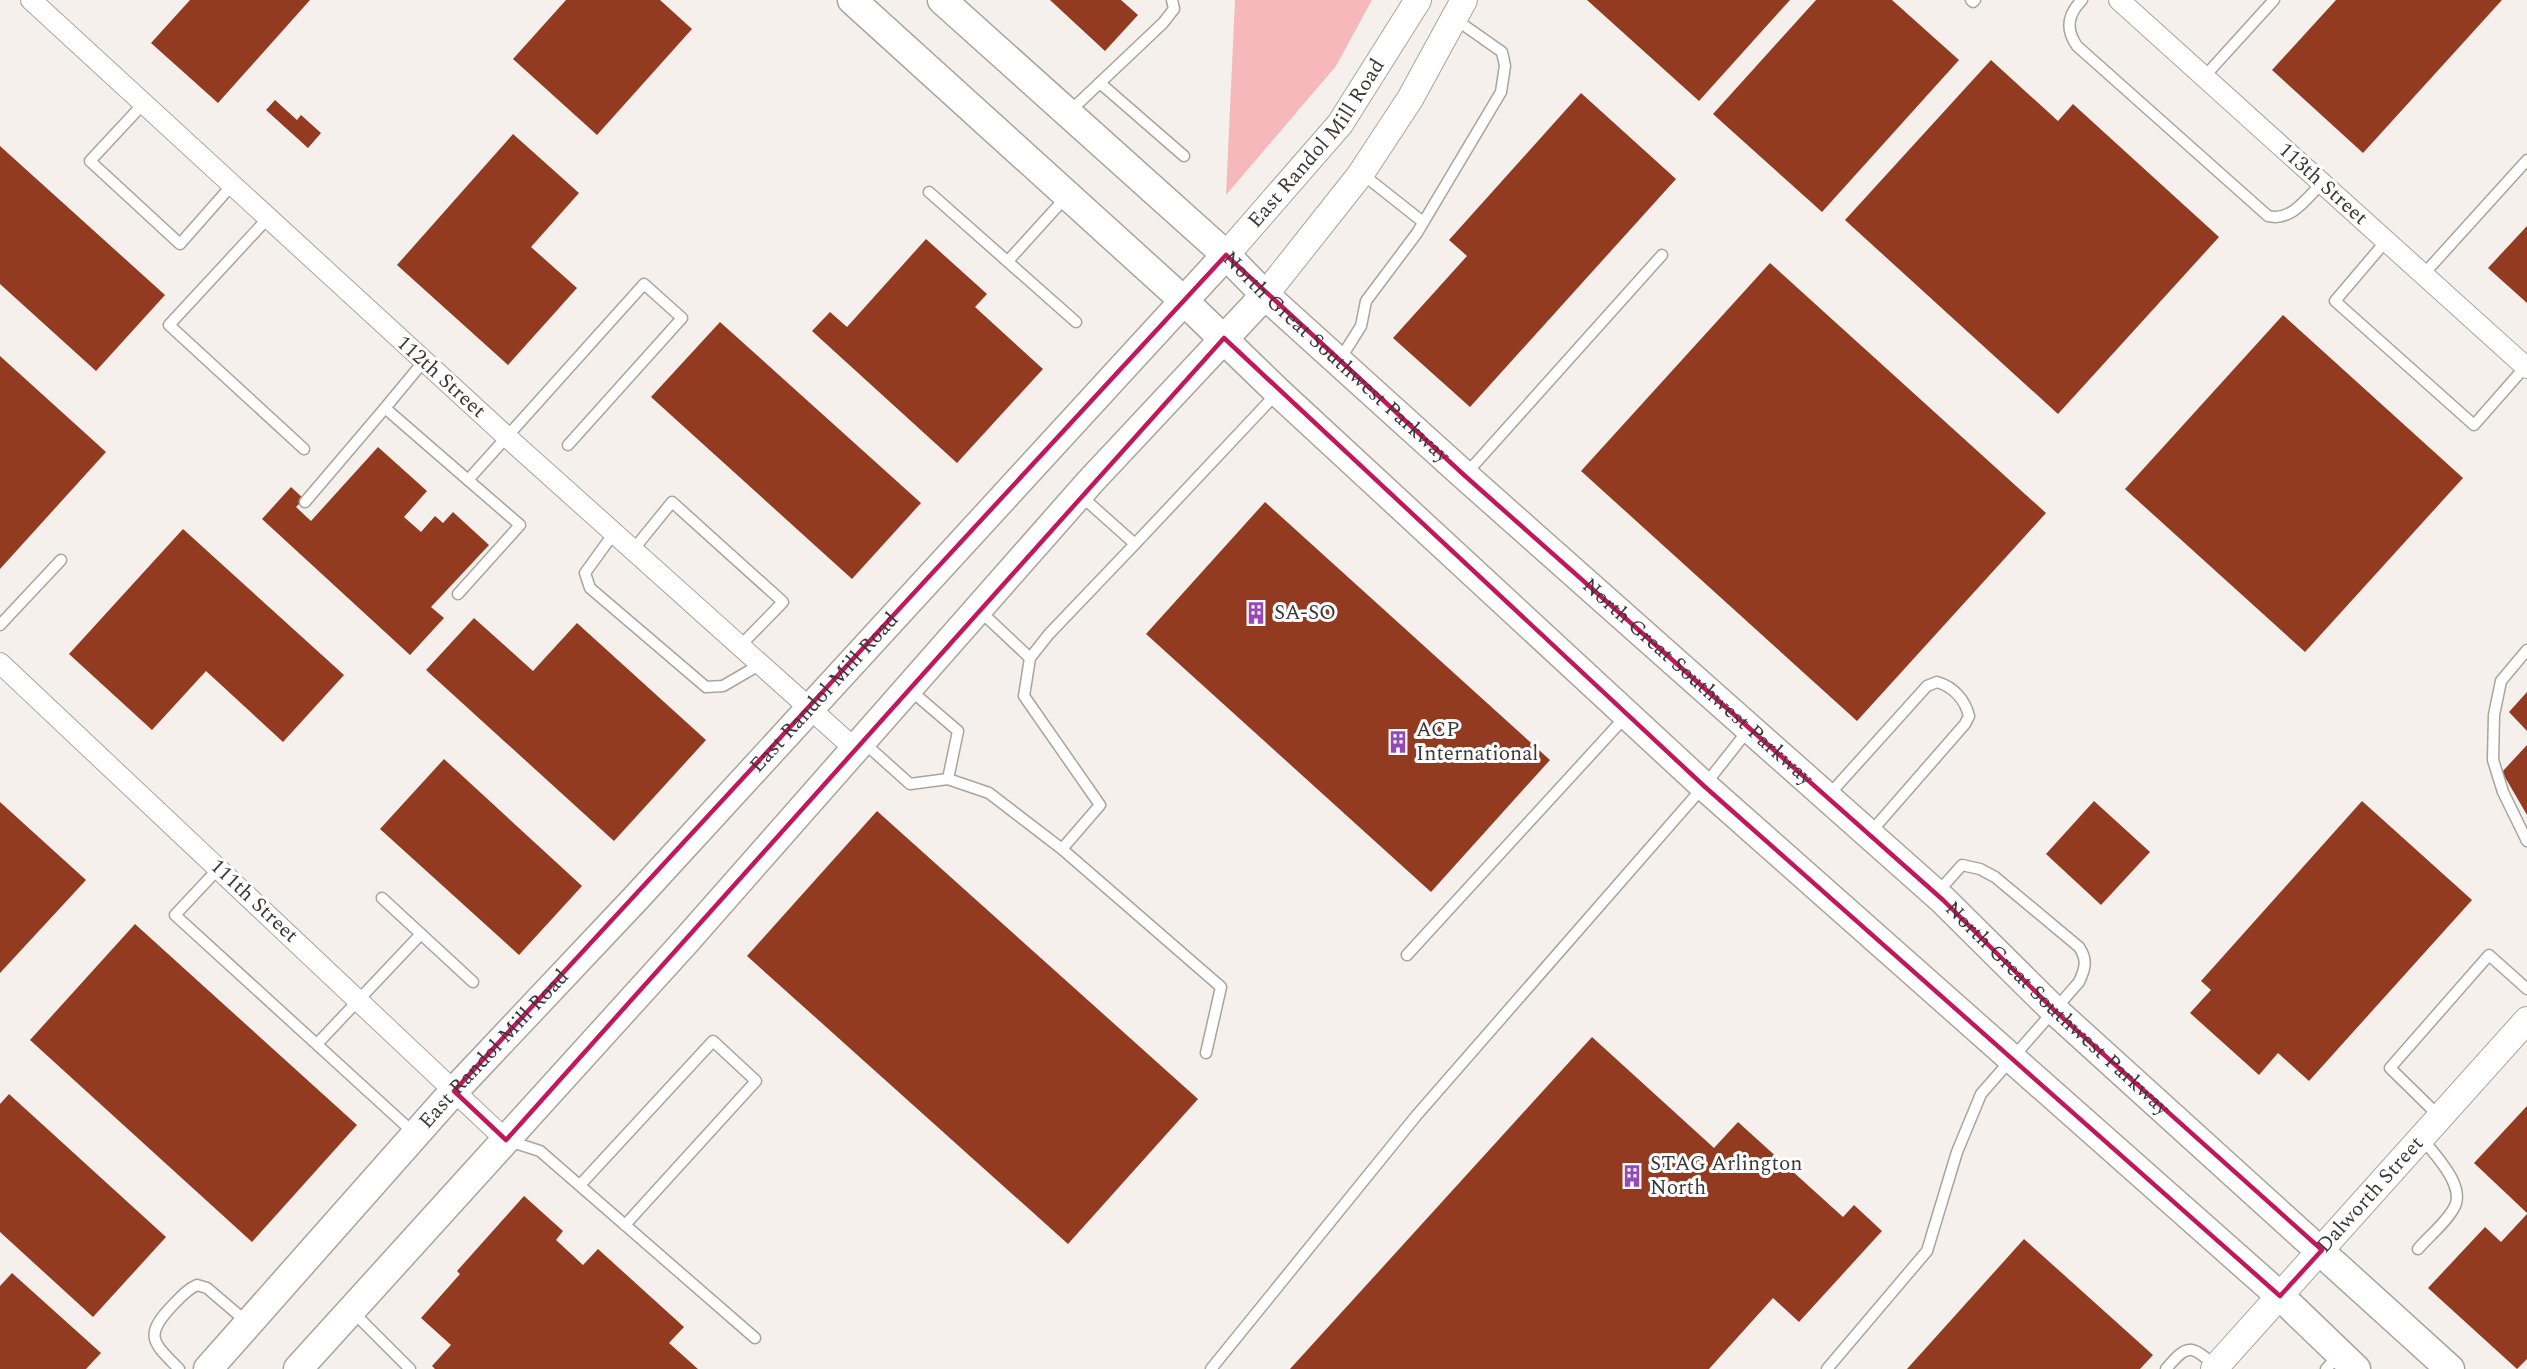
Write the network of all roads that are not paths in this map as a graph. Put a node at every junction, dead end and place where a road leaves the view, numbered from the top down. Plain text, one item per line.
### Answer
1 (31, 0) edge
2 (852, 0) edge
3 (942, 0) edge
4 (1172, 0) edge
5 (1418, 0) edge
6 (2082, 0) edge
7 (2274, 0) edge
8 (2130, 3) edge
9 (1460, 10) edge
10 (2204, 77) junction
11 (1100, 83) junction
12 (144, 103) junction
13 (1068, 113) junction
14 (1184, 156) dead end
15 (2527, 160) edge
16 (1361, 173) junction
17 (2322, 183) junction
18 (232, 185) junction
19 (929, 192) dead end
20 (1068, 195) junction
21 (268, 218) junction
22 (1423, 222) junction
23 (2386, 242) junction
24 (1226, 255) junction
25 (1662, 255) dead end
26 (1008, 261) junction
27 (2423, 275) junction
28 (1265, 295) junction
29 (1184, 300) junction
30 (1076, 322) dead end
31 (1224, 338) junction
32 (424, 361) junction
33 (1339, 361) junction
34 (2526, 368) edge
35 (1278, 392) junction
36 (385, 408) junction
37 (507, 437) junction
38 (568, 445) dead end
39 (304, 449) dead end
40 (1464, 475) junction
41 (468, 480) junction
42 (1080, 495) junction
43 (305, 502) dead end
44 (614, 533) junction
45 (1135, 544) junction
46 (633, 550) junction
47 (61, 560) dead end
48 (458, 594) dead end
49 (979, 610) junction
50 (0, 625) edge
51 (741, 646) junction
52 (2527, 650) edge
53 (1030, 658) junction
54 (0, 663) edge
55 (761, 664) junction
56 (909, 688) junction
57 (810, 709) junction
58 (1627, 715) junction
59 (1749, 729) junction
60 (858, 745) junction
61 (948, 779) junction
62 (1704, 786) junction
63 (1827, 797) junction
64 (1869, 835) junction
65 (2527, 841) edge
66 (1062, 849) junction
67 (219, 868) junction
68 (1936, 894) junction
69 (382, 898) dead end
70 (421, 934) junction
71 (1407, 955) dead end
72 (473, 982) dead end
73 (2527, 989) edge
74 (358, 999) junction
75 (2054, 1010) junction
76 (2527, 1020) edge
77 (317, 1044) junction
78 (1206, 1053) dead end
79 (2012, 1057) junction
80 (454, 1091) junction
81 (2439, 1116) junction
82 (416, 1135) junction
83 (2421, 1136) junction
84 (506, 1140) junction
85 (580, 1185) junction
86 (625, 1225) junction
87 (2418, 1249) dead end
88 (2322, 1250) junction
89 (2280, 1296) junction
90 (352, 1311) junction
91 (249, 1324) junction
92 (755, 1338) dead end
93 (2341, 1364) edge
94 (2215, 1368) edge
95 (179, 1369) edge
96 (208, 1369) edge
97 (298, 1369) edge
98 (410, 1369) edge
99 (1211, 1369) edge
100 (1827, 1369) edge
101 (2166, 1369) edge
102 (2450, 1369) edge

1 - 12 street, 112th Street
2 - 20 main road
3 - 13 main road, North Great Southwest Parkway
4 - 11 lane
5 - 24 street, East Randol Mill Road
6 - 17 lane
7 - 10 lane
8 - 10 street, 113th Street
9 - 16 street
9 - 22 lane
10 - 17 street, 113th Street
11 - 13 lane
11 - 14 lane
12 - 18 street, 112th Street
12 - 18 lane
13 - 24 main road, North Great Southwest Parkway
15 - 27 lane
16 - 22 lane
16 - 28 street
17 - 23 street, 113th Street
18 - 21 street, 112th Street
19 - 26 lane
20 - 26 lane
20 - 29 main road
21 - 32 street, 112th Street
21 - 39 lane
22 - 33 lane
23 - 27 street, 113th Street
23 - 34 lane
24 - 28 main road, North Great Southwest Parkway
24 - 29 main road, East Randol Mill Road
25 - 40 lane
26 - 30 lane
27 - 34 street, 113th Street
28 - 31 main road
28 - 33 main road, North Great Southwest Parkway
29 - 31 main road
29 - 57 main road, East Randol Mill Road
31 - 35 main road
31 - 42 main road
32 - 36 lane
32 - 37 street, 112th Street
33 - 40 main road, North Great Southwest Parkway
35 - 45 lane
35 - 58 main road
36 - 41 lane
36 - 43 lane
37 - 38 lane
37 - 41 lane
37 - 44 street, 112th Street
40 - 59 main road, North Great Southwest Parkway
41 - 48 lane
42 - 45 lane
42 - 49 main road
44 - 46 street, 112th Street
44 - 55 lane
45 - 53 lane
46 - 51 street, 112th Street
46 - 51 lane
47 - 50 lane
49 - 53 lane
49 - 56 main road
51 - 55 street, 112th Street
52 - 65 lane
53 - 66 lane
54 - 67 street, 111th Street
55 - 57 street, 112th Street
56 - 60 main road
56 - 61 lane
57 - 60 street, 112th Street
57 - 80 main road, East Randol Mill Road
58 - 62 main road
58 - 71 lane
59 - 62 lane
59 - 63 main road, North Great Southwest Parkway
60 - 61 lane
60 - 84 main road
61 - 66 lane
62 - 79 main road
62 - 99 lane
63 - 64 main road, North Great Southwest Parkway
63 - 64 lane
64 - 68 main road, North Great Southwest Parkway
66 - 78 lane
67 - 74 street, 111th Street
67 - 77 lane
68 - 75 main road, North Great Southwest Parkway
68 - 75 lane
69 - 70 lane
70 - 72 lane
70 - 74 lane
73 - 81 lane
74 - 77 lane
74 - 80 street, 111th Street
75 - 79 lane
75 - 88 main road, North Great Southwest Parkway
76 - 81 street, Dalworth Street
77 - 82 lane
79 - 89 main road
79 - 100 lane
80 - 82 main road, East Randol Mill Road
80 - 84 street, 111th Street
81 - 83 street, Dalworth Street
82 - 91 main road, East Randol Mill Road
83 - 87 lane
83 - 88 street, Dalworth Street
84 - 85 lane
84 - 90 main road
85 - 86 lane
85 - 86 lane
86 - 92 lane
88 - 89 street, Dalworth Street
88 - 102 main road, North Great Southwest Parkway
89 - 93 main road
89 - 94 street, Dalworth Street
90 - 97 main road
90 - 98 lane
91 - 95 lane
91 - 96 main road, East Randol Mill Road
94 - 101 lane

